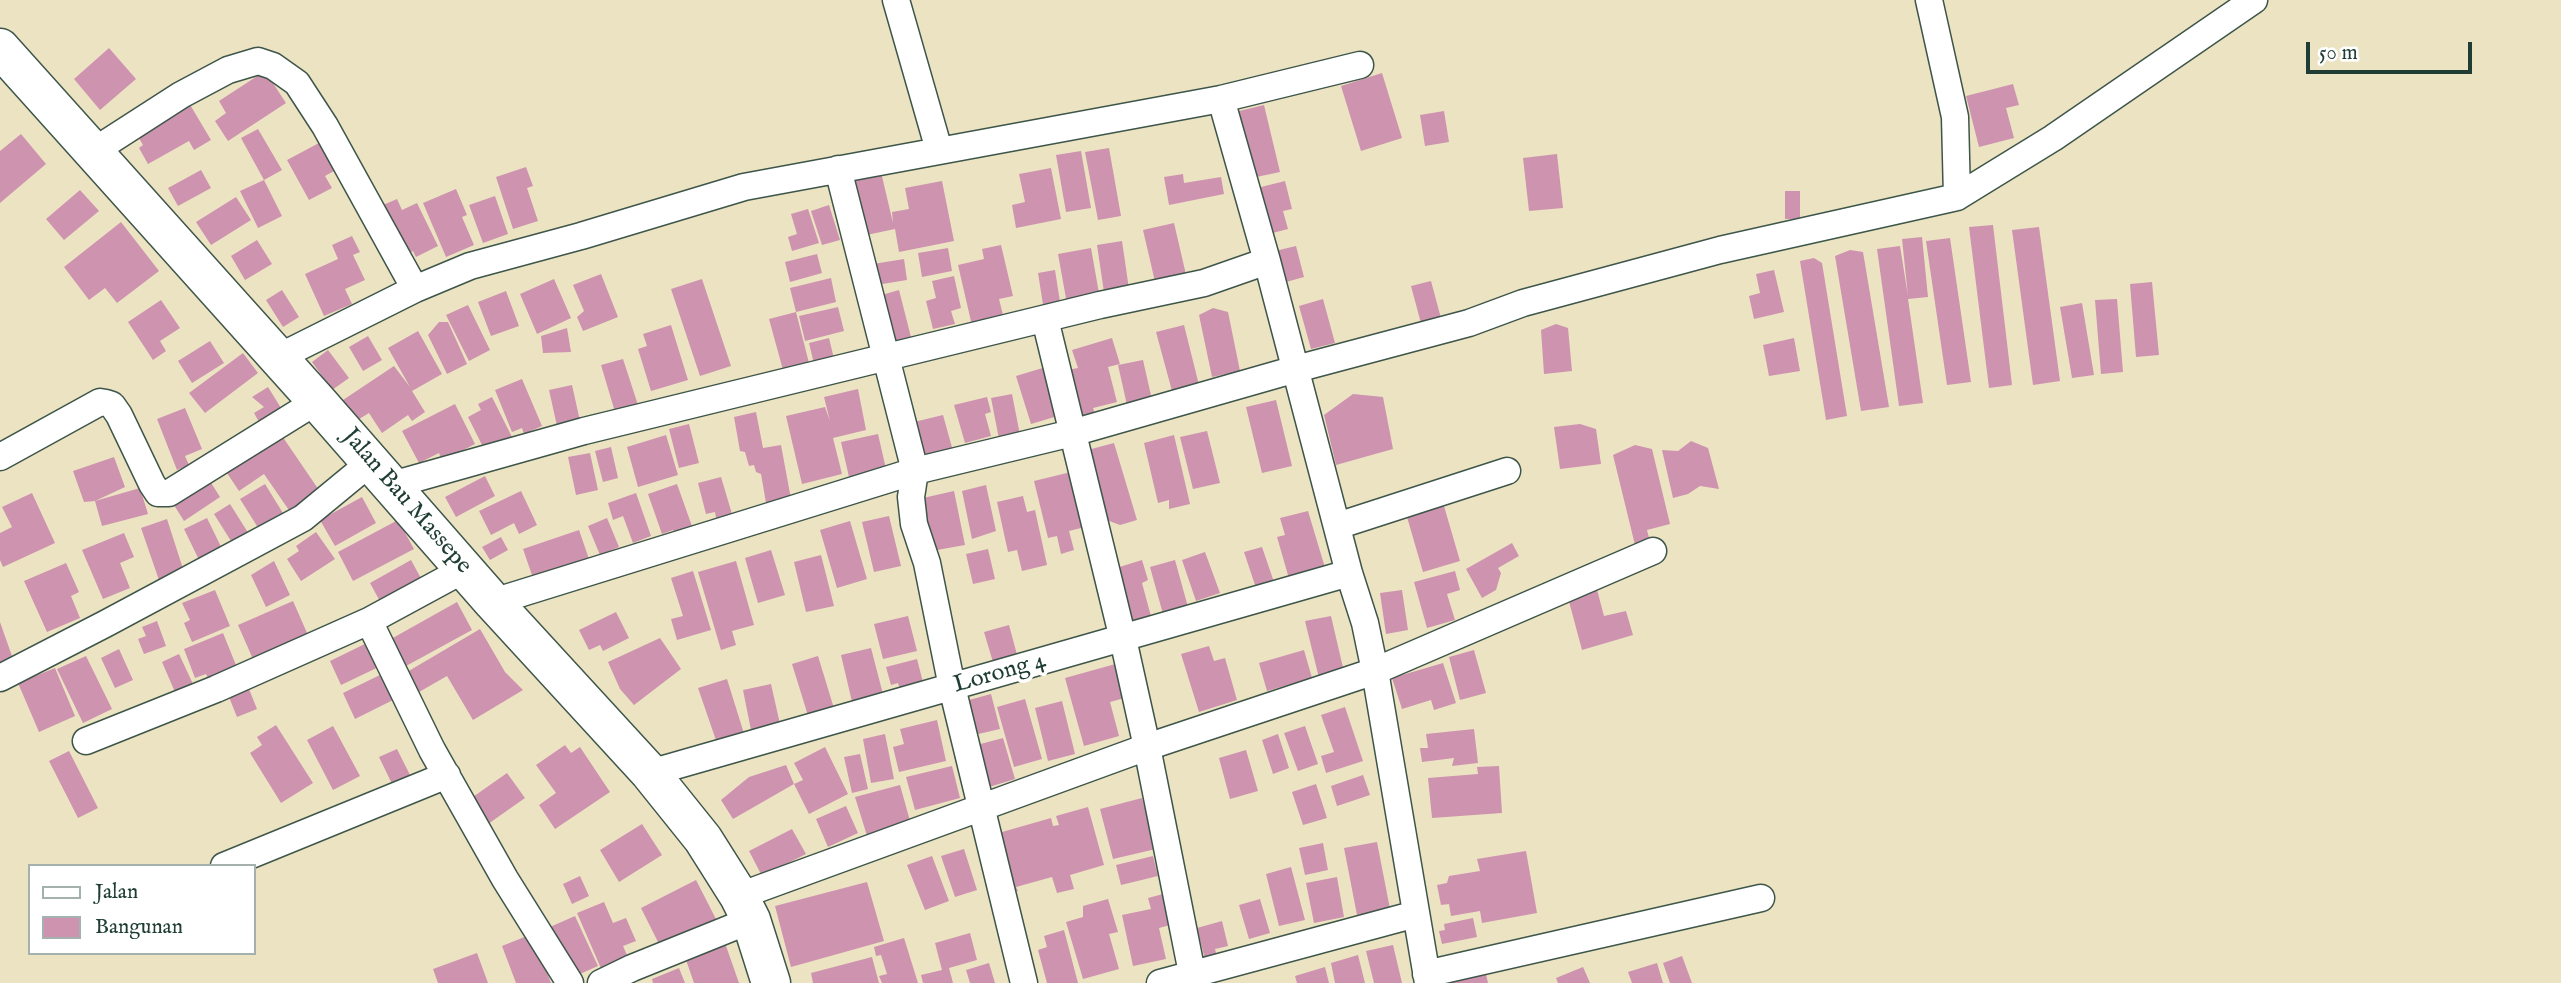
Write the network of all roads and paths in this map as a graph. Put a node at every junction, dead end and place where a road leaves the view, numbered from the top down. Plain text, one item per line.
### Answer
1 (896, 0) edge
2 (1929, 0) edge
3 (2254, 0) edge
4 (0, 48) edge
5 (1360, 65) dead end
6 (1221, 99) junction
7 (939, 150) junction
8 (94, 151) junction
9 (838, 169) junction
10 (1957, 197) junction
11 (1267, 261) junction
12 (415, 289) junction
13 (1045, 319) junction
14 (885, 357) junction
15 (276, 358) junction
16 (1296, 369) junction
17 (317, 401) junction
18 (1072, 433) junction
19 (0, 457) edge
20 (915, 471) junction
21 (1507, 471) dead end
22 (382, 474) junction
23 (1337, 526) junction
24 (1653, 551) dead end
25 (465, 569) junction
26 (1349, 573) junction
27 (493, 602) junction
28 (369, 621) junction
29 (1123, 639) junction
30 (1376, 671) junction
31 (0, 678) edge
32 (952, 687) junction
33 (86, 741) dead end
34 (1147, 747) junction
35 (650, 773) junction
36 (447, 775) junction
37 (981, 808) junction
38 (229, 864) edge
39 (1761, 898) dead end
40 (745, 908) junction
41 (1416, 914) junction
42 (1193, 979) edge
43 (1427, 979) edge
44 (569, 983) edge
45 (601, 983) edge
46 (771, 983) edge
47 (1024, 983) edge
48 (1160, 983) edge

1 - 7 street
2 - 10 street
3 - 10 street
4 - 8 main road, Jalan Bau Massepe
5 - 6 street
6 - 7 street
6 - 11 street
7 - 9 street
8 - 12 street
8 - 15 main road, Jalan Bau Massepe
9 - 12 street
9 - 14 street
10 - 16 street
11 - 13 street
11 - 16 street
12 - 15 street
13 - 14 street
13 - 18 street
14 - 20 street
14 - 22 street
15 - 17 main road, Jalan Bau Massepe
16 - 18 street
16 - 23 street
17 - 19 street
17 - 22 main road, Jalan Bau Massepe
18 - 20 street
18 - 29 street
20 - 27 street
20 - 32 street
21 - 23 street
22 - 25 main road, Jalan Bau Massepe
22 - 31 street
23 - 26 street
24 - 30 street
25 - 27 main road, Jalan Bau Massepe
25 - 28 street
26 - 29 street, Lorong 4
26 - 30 street
27 - 35 main road, Jalan Bau Massepe
28 - 33 street
28 - 36 street
29 - 32 street, Lorong 4
29 - 34 street
30 - 34 street
30 - 41 street
32 - 35 street, Lorong 4
32 - 37 street
34 - 37 street
34 - 42 street
35 - 40 main road, Jalan Bau Massepe
36 - 38 street
36 - 44 street
37 - 40 street
37 - 47 street
39 - 43 street
40 - 45 street
40 - 46 main road, Jalan Bau Massepe
41 - 42 street
41 - 43 street
42 - 48 street

